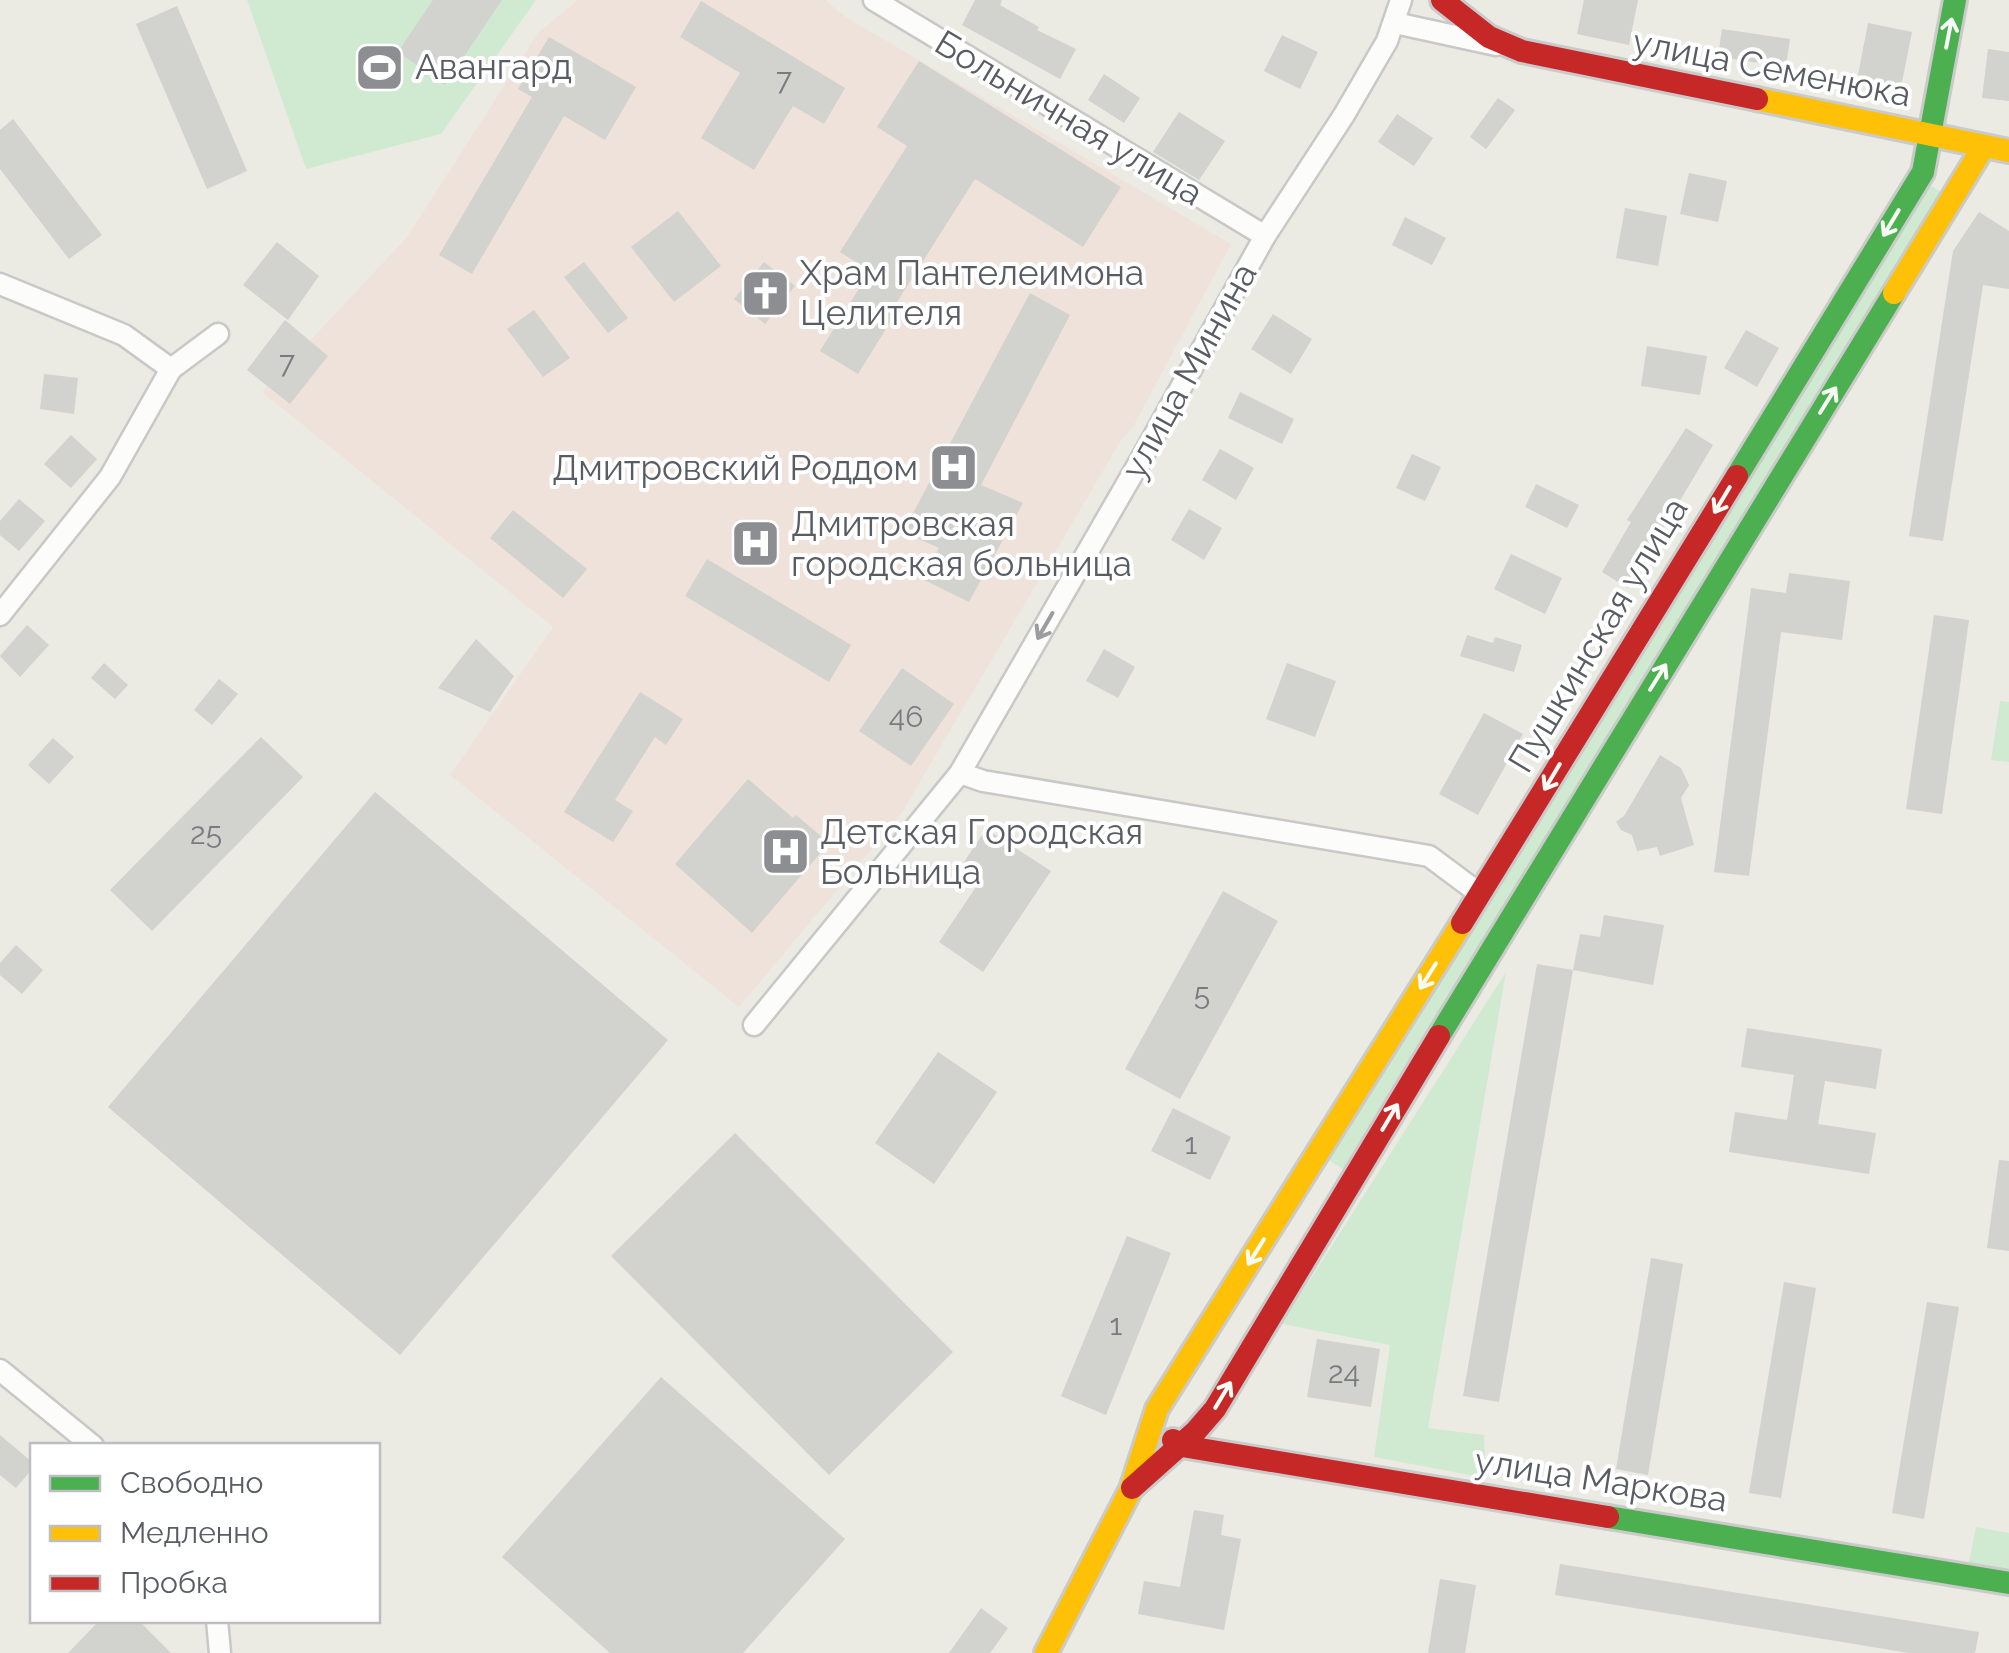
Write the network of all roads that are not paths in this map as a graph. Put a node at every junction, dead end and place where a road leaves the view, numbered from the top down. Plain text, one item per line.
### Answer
1 (874, 0) edge
2 (1402, 0) edge
3 (1442, 0) edge
4 (1955, 0) edge
5 (1395, 23) junction
6 (1522, 51) junction
7 (1931, 135) junction
8 (1984, 146) junction
9 (2009, 151) edge
10 (1947, 206) junction
11 (1265, 236) junction
12 (0, 284) edge
13 (218, 334) dead end
14 (170, 369) junction
15 (0, 615) edge
16 (960, 772) junction
17 (1480, 894) junction
18 (754, 1026) dead end
19 (1310, 1165) junction
20 (1346, 1189) junction
21 (0, 1370) edge
22 (1150, 1426) junction
23 (89, 1443) edge
24 (1182, 1446) junction
25 (1131, 1489) junction
26 (2009, 1582) edge
27 (217, 1623) edge
28 (220, 1653) edge
29 (1046, 1653) edge

1 - 11 street, Больничная улица
2 - 5 street, улица Минина
3 - 6 main road, улица Семенюка
7 -> 4 main road, Пушкинская улица
5 - 6 street, улица Семенюка
5 - 11 street, улица Минина
6 - 7 main road, улица Семенюка
7 - 8 main road, улица Семенюка
7 - 10 main road
7 -> 17 main road, Пушкинская улица
8 - 9 main road, улица Семенюка
8 - 10 main road, Пушкинская улица
20 -> 10 main road, Пушкинская улица
11 -> 16 street, улица Минина
12 - 14 street
13 - 14 street
14 - 15 street
16 - 17 street
16 - 18 street, улица Минина
17 -> 19 main road, Пушкинская улица
19 - 20 main road
19 -> 22 main road, Пушкинская улица
24 -> 20 main road, Пушкинская улица
21 - 23 street
22 - 24 main road
22 - 25 main road, Пушкинская улица
24 - 25 main road, Пушкинская улица
24 - 26 main road, улица Маркова
25 - 29 main road, Пушкинская улица
27 - 28 street

